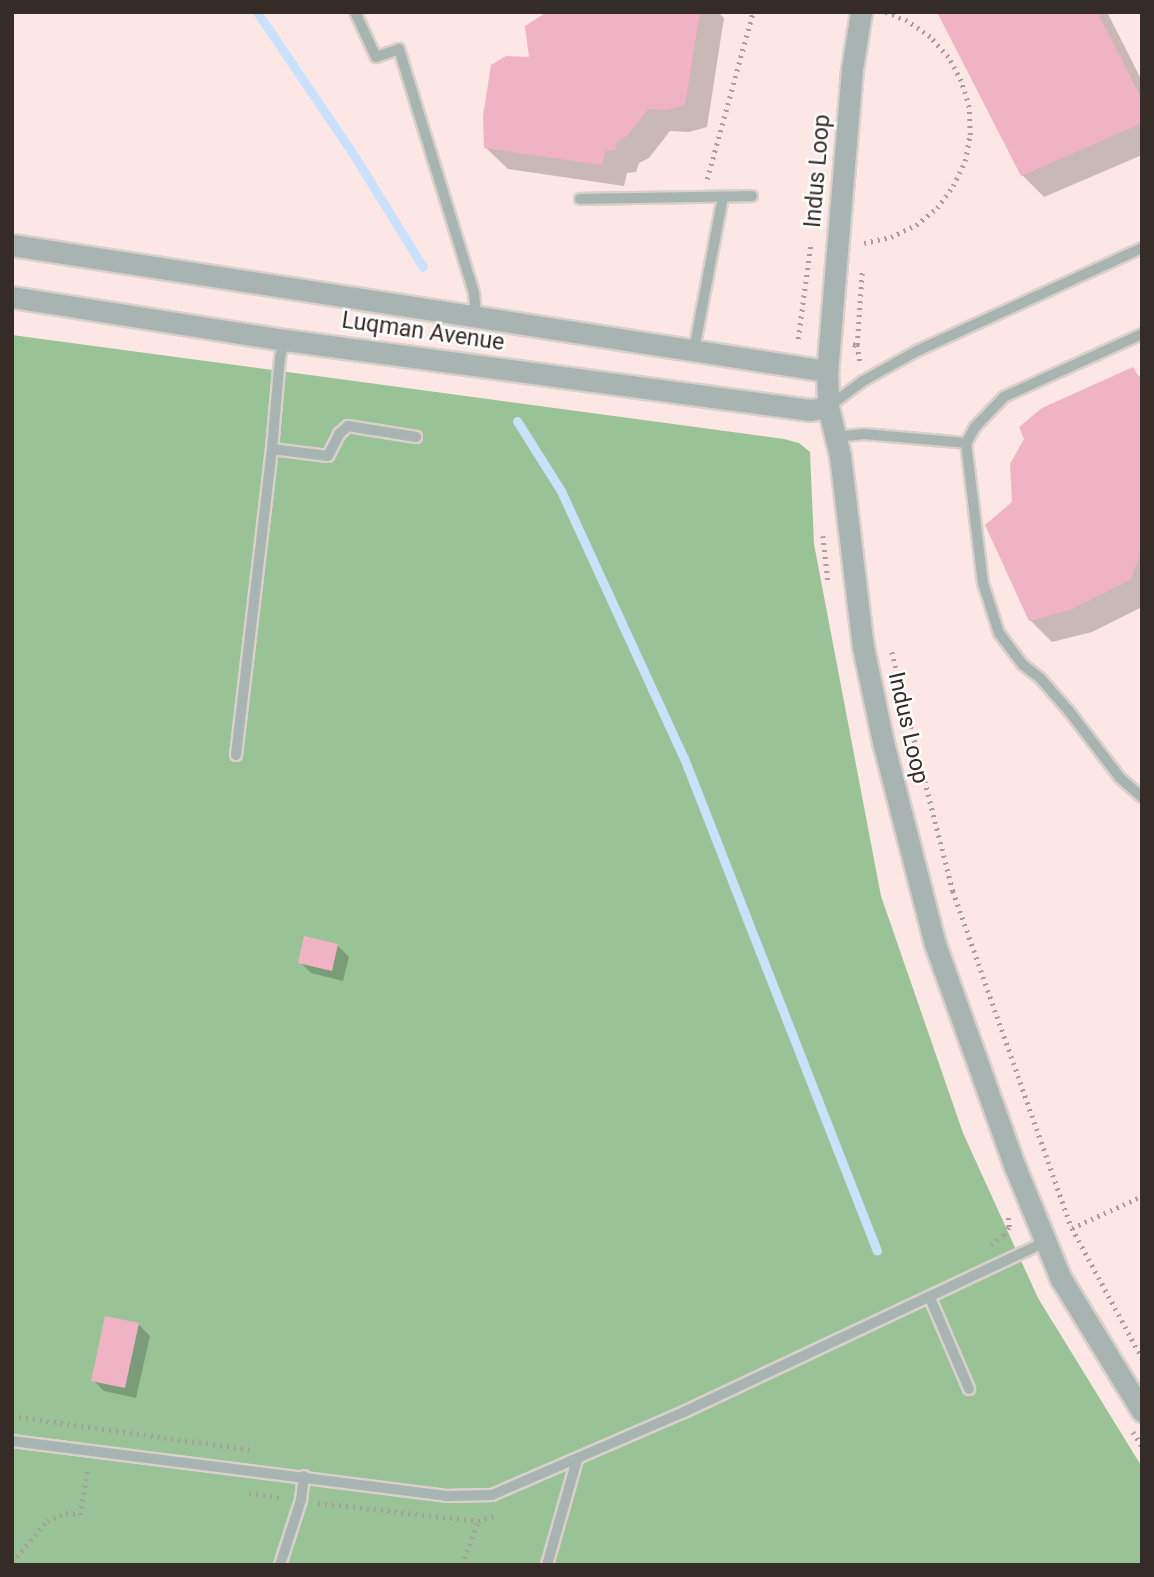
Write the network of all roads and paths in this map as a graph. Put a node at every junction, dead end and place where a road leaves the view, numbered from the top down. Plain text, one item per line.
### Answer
1 (355, 12) edge
2 (753, 12) edge
3 (860, 12) edge
4 (885, 12) edge
5 (752, 196) dead end
6 (702, 197) junction
7 (723, 197) junction
8 (580, 199) dead end
9 (864, 243) dead end
10 (12, 245) edge
11 (1142, 248) edge
12 (12, 298) edge
13 (476, 315) junction
14 (1142, 334) edge
15 (285, 340) junction
16 (694, 350) junction
17 (827, 371) junction
18 (828, 407) junction
19 (416, 437) dead end
20 (836, 437) junction
21 (966, 443) junction
22 (272, 449) junction
23 (822, 530) dead end
24 (830, 591) dead end
25 (891, 649) dead end
26 (236, 755) dead end
27 (1142, 797) edge
28 (1142, 1196) edge
29 (1007, 1209) dead end
30 (1072, 1228) junction
31 (1046, 1242) junction
32 (982, 1250) dead end
33 (930, 1298) junction
34 (1142, 1358) edge
35 (969, 1389) dead end
36 (1142, 1411) edge
37 (12, 1416) edge
38 (12, 1441) edge
39 (262, 1451) dead end
40 (577, 1460) junction
41 (87, 1471) dead end
42 (304, 1476) junction
43 (478, 1521) dead end
44 (12, 1562) edge
45 (280, 1565) edge
46 (462, 1565) edge
47 (547, 1565) edge

1 - 13 lane
2 - 6 path
3 - 17 street, Indus Loop
4 - 9 path
5 - 7 lane
6 - 7 lane
6 - 8 lane
7 - 16 lane
10 - 13 street, Luqman Avenue
11 - 18 lane
12 - 15 street, Luqman Avenue
13 - 16 street, Luqman Avenue
14 - 21 lane
15 - 18 street, Luqman Avenue
15 - 22 lane
16 - 17 street, Luqman Avenue
17 - 18 street, Indus Loop
18 - 20 street, Indus Loop
19 - 22 lane
20 - 21 lane
20 - 31 street, Indus Loop
21 - 27 lane
22 - 26 lane
23 - 24 path
25 - 30 path
28 - 30 path
29 - 32 path
30 - 34 path
31 - 33 lane
31 - 36 street, Indus Loop
33 - 35 lane
33 - 40 lane
37 - 39 path
38 - 42 lane
40 - 42 lane
40 - 47 lane
41 - 44 path
42 - 45 lane
43 - 46 path

